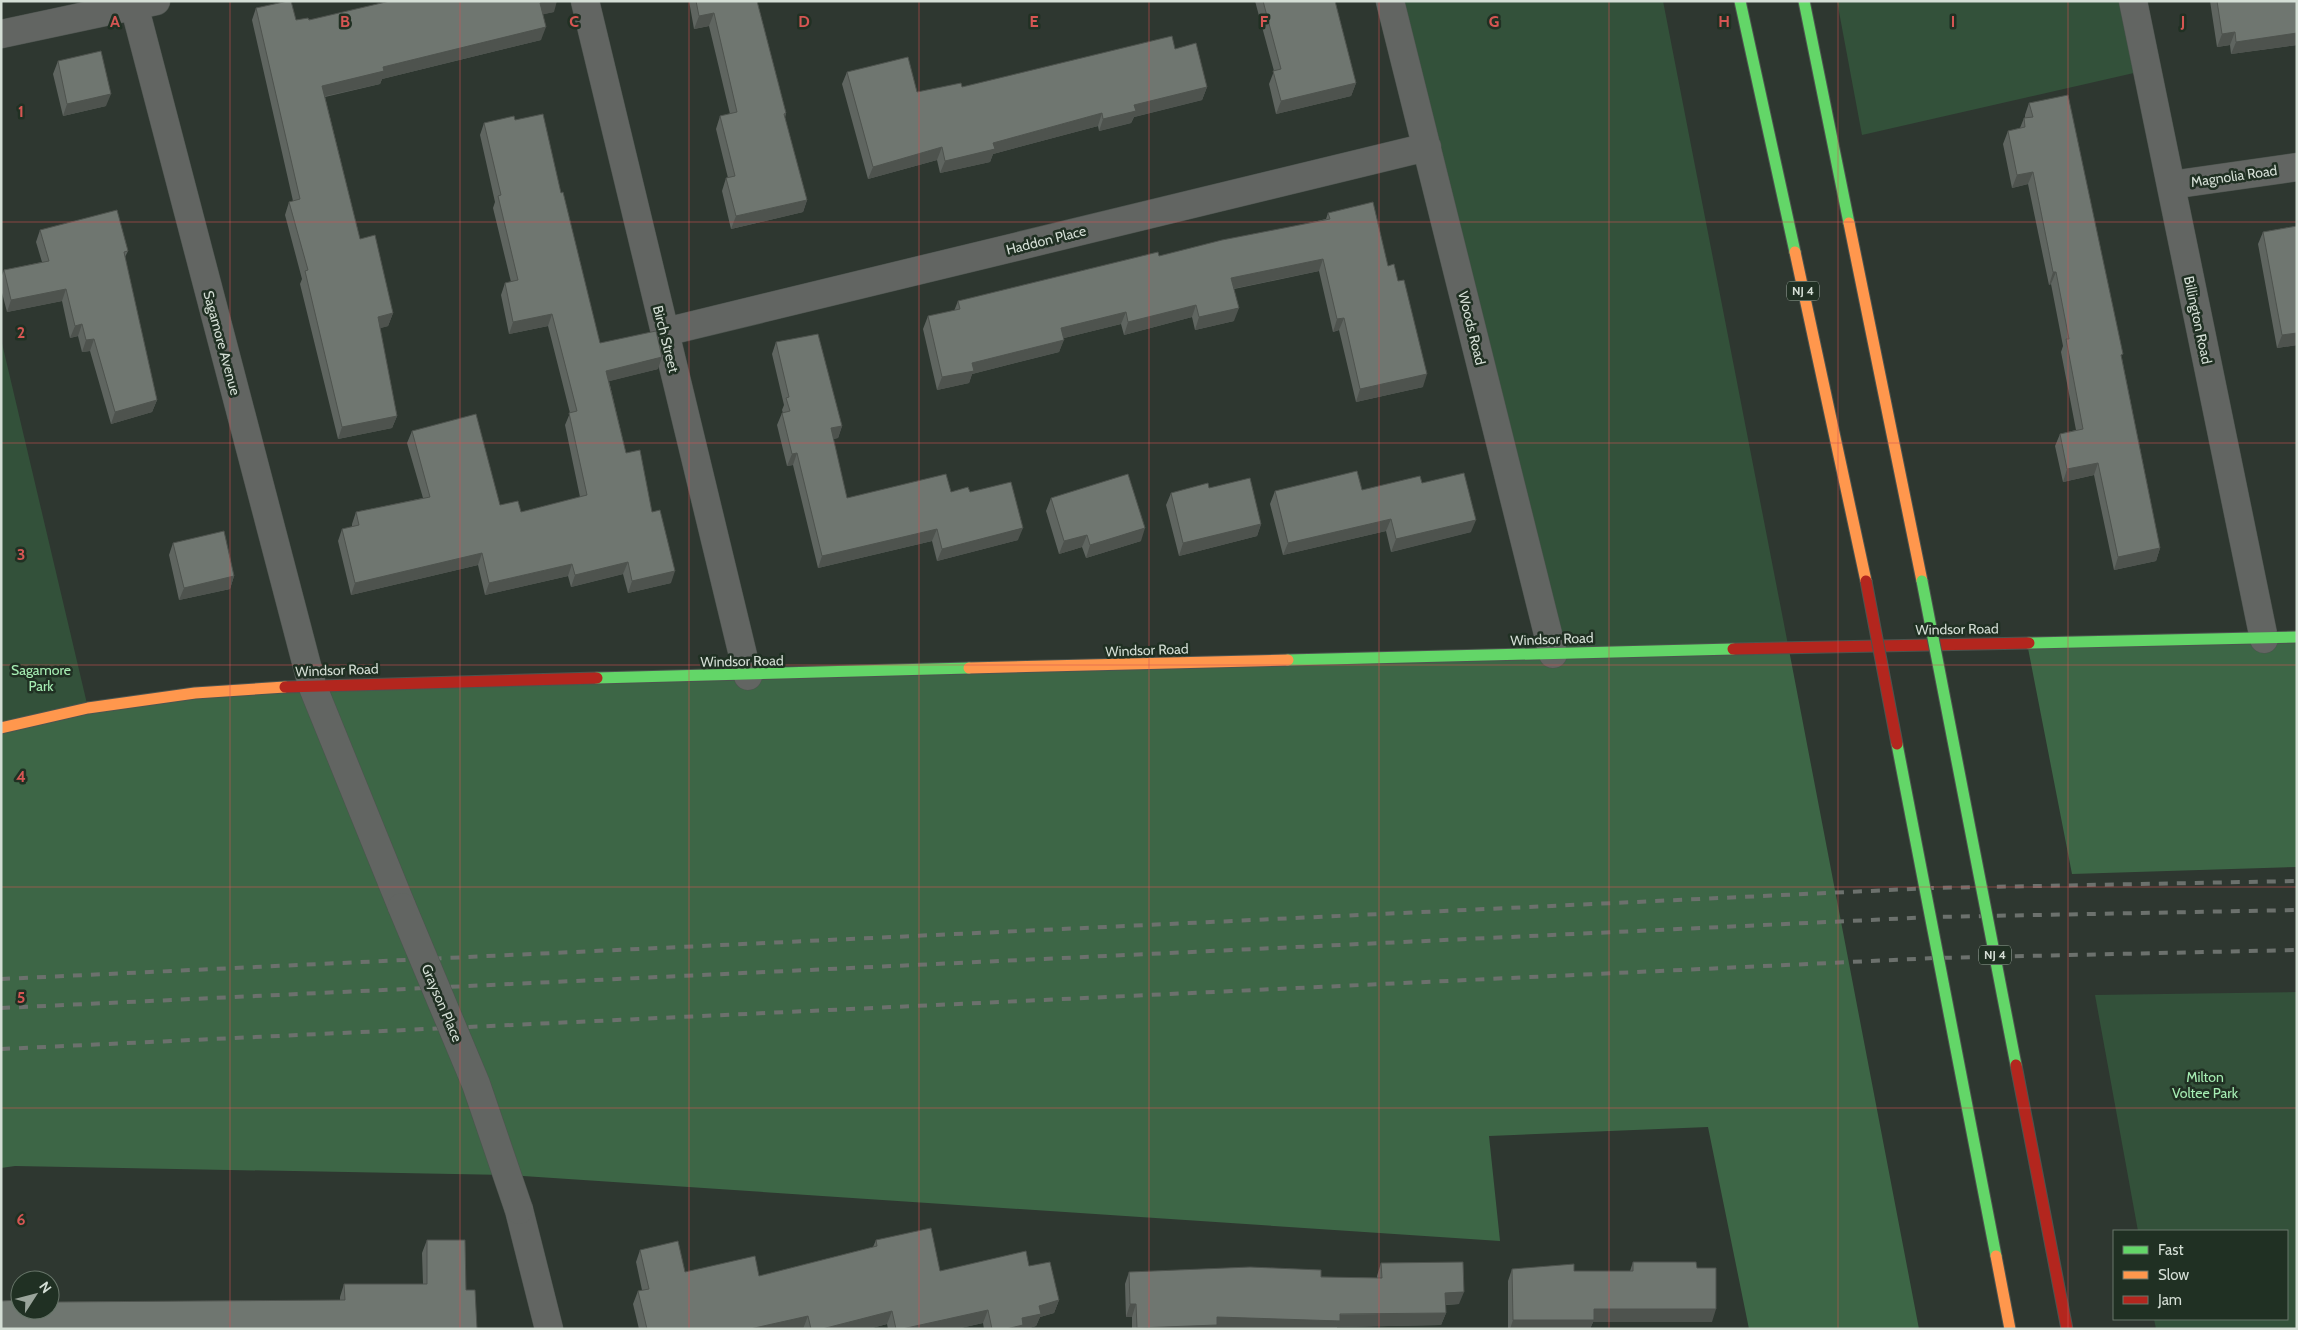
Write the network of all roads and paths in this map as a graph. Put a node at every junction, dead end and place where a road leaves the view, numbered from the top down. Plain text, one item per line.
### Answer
1 (585, 1) edge
2 (1390, 1) edge
3 (1740, 1) edge
4 (1804, 1) edge
5 (2132, 1) edge
6 (141, 3) edge
7 (1, 34) edge
8 (1427, 148) junction
9 (2297, 167) edge
10 (2171, 185) junction
11 (665, 332) junction
12 (2297, 637) edge
13 (2264, 639) junction
14 (1554, 654) junction
15 (748, 676) junction
16 (312, 685) junction
17 (1, 728) edge
18 (549, 1329) edge
19 (2010, 1329) edge
20 (2067, 1329) edge

1 - 11 street, Birch Street
2 - 8 street, Woods Road
3 - 19 main road, NJ 4, bridge
4 - 20 main road, NJ 4, bridge
5 - 10 street, Billington Road
6 - 7 street
6 - 16 street, Sagamore Avenue
8 - 11 street, Haddon Place
8 - 14 street, Woods Road
9 - 10 street, Magnolia Road
10 - 13 street, Billington Road
11 - 15 street, Birch Street
12 - 13 main road, Windsor Road
13 - 14 main road, Windsor Road
14 - 15 main road, Windsor Road
15 - 16 main road, Windsor Road
16 - 17 main road, Windsor Road
16 - 18 street, Grayson Place, bridge

